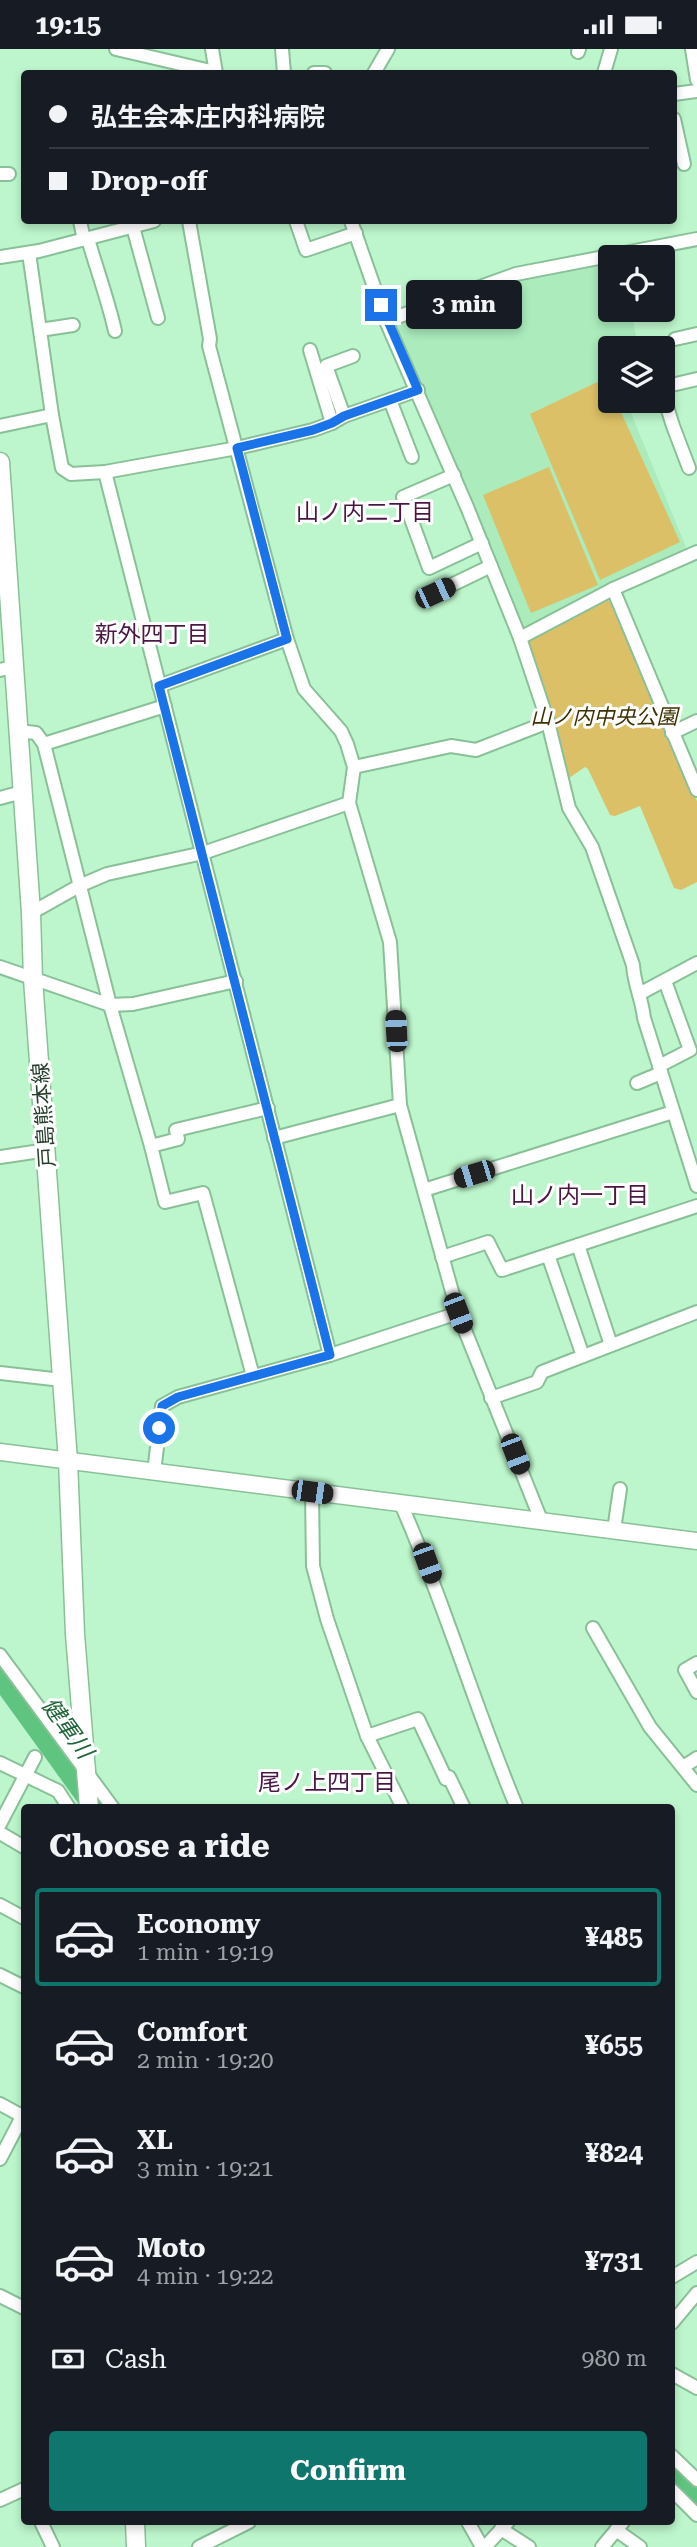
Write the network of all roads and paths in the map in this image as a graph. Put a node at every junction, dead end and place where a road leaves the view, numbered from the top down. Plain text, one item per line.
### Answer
1 (116, 49) edge
2 (212, 49) edge
3 (282, 49) edge
4 (388, 49) edge
5 (611, 49) edge
6 (692, 49) edge
7 (151, 53) edge
8 (205, 70) edge
9 (215, 70) edge
10 (284, 70) edge
11 (376, 70) edge
12 (605, 70) edge
13 (697, 80) edge
14 (697, 91) edge
15 (677, 94) edge
16 (677, 132) edge
17 (684, 164) dead end
18 (81, 224) edge
19 (189, 224) edge
20 (297, 224) edge
21 (353, 224) edge
22 (126, 226) edge
23 (356, 233) junction
24 (86, 239) junction
25 (697, 239) edge
26 (29, 253) junction
27 (0, 257) edge
28 (158, 318) dead end
29 (386, 321) junction
30 (74, 325) dead end
31 (40, 330) junction
32 (115, 331) dead end
33 (697, 334) edge
34 (675, 339) dead end
35 (310, 350) dead end
36 (353, 356) dead end
37 (697, 380) edge
38 (675, 385) edge
39 (418, 390) junction
40 (390, 400) junction
41 (670, 413) edge
42 (52, 415) junction
43 (344, 416) junction
44 (332, 423) junction
45 (0, 425) edge
46 (237, 448) junction
47 (412, 457) dead end
48 (0, 462) edge
49 (689, 468) edge
50 (105, 472) junction
51 (454, 475) junction
52 (2, 533) edge
53 (482, 543) junction
54 (697, 552) edge
55 (491, 566) junction
56 (613, 589) junction
57 (435, 593) dead end
58 (520, 638) junction
59 (287, 639) junction
60 (7, 669) edge
61 (159, 686) junction
62 (164, 706) junction
63 (697, 721) edge
64 (548, 722) junction
65 (18, 731) junction
66 (672, 733) junction
67 (44, 744) junction
68 (354, 767) junction
69 (697, 790) edge
70 (22, 792) junction
71 (0, 798) edge
72 (349, 803) junction
73 (202, 853) junction
74 (81, 885) junction
75 (31, 913) junction
76 (697, 963) edge
77 (0, 967) edge
78 (33, 979) junction
79 (236, 981) junction
80 (665, 981) junction
81 (639, 994) junction
82 (110, 1005) junction
83 (660, 1070) junction
84 (638, 1083) dead end
85 (400, 1105) junction
86 (268, 1108) junction
87 (673, 1112) junction
88 (274, 1138) junction
89 (151, 1146) junction
90 (47, 1150) junction
91 (0, 1157) edge
92 (697, 1186) edge
93 (424, 1190) junction
94 (697, 1206) edge
95 (578, 1245) junction
96 (548, 1255) junction
97 (442, 1257) junction
98 (697, 1311) edge
99 (458, 1313) junction
100 (611, 1345) junction
101 (330, 1355) junction
102 (583, 1356) junction
103 (0, 1373) edge
104 (253, 1376) junction
105 (62, 1380) junction
106 (491, 1398) junction
107 (0, 1452) edge
108 (68, 1461) junction
109 (154, 1472) junction
110 (620, 1489) dead end
111 (312, 1492) junction
112 (401, 1504) junction
113 (541, 1520) junction
114 (614, 1530) junction
115 (697, 1541) edge
116 (593, 1628) dead end
117 (0, 1655) edge
118 (697, 1663) edge
119 (697, 1692) edge
120 (367, 1736) junction
121 (35, 1757) dead end
122 (697, 1758) edge
123 (0, 1763) edge
124 (683, 1767) junction
125 (86, 1769) junction
126 (25, 1775) junction
127 (697, 1785) edge
128 (66, 1804) edge
129 (89, 1804) edge
130 (110, 1804) edge
131 (401, 1804) edge
132 (462, 1804) edge
133 (515, 1804) edge
134 (0, 1824) edge
135 (0, 1833) edge
136 (21, 1845) edge
137 (0, 1905) edge
138 (21, 1916) edge
139 (0, 1975) edge
140 (21, 1985) edge
141 (0, 2104) edge
142 (21, 2114) edge
143 (21, 2121) edge
144 (0, 2159) edge
145 (697, 2262) edge
146 (675, 2275) edge
147 (696, 2295) edge
148 (2, 2298) edge
149 (21, 2307) edge
150 (675, 2320) edge
151 (675, 2376) edge
152 (697, 2388) edge
153 (675, 2459) edge
154 (697, 2480) edge
155 (21, 2490) edge
156 (675, 2493) edge
157 (0, 2500) edge
158 (697, 2515) edge
159 (42, 2525) edge
160 (135, 2525) edge
161 (242, 2525) edge
162 (470, 2525) edge
163 (504, 2525) edge
164 (619, 2526) edge
165 (203, 2546) edge
166 (53, 2547) edge
167 (136, 2547) edge
168 (483, 2547) edge
169 (529, 2547) edge
170 (602, 2547) edge
171 (640, 2547) edge

1 - 7 street
2 - 9 street
3 - 10 street
4 - 11 street
5 - 12 street
6 - 13 street
7 - 8 street
14 - 15 street
16 - 17 street
18 - 24 street
19 - 46 street
20 - 23 street
21 - 23 street
22 - 24 street
22 - 28 street
23 - 29 street
24 - 26 street
24 - 32 street
25 - 29 street
26 - 27 street
26 - 31 street
29 - 39 street
30 - 31 street
31 - 42 street
33 - 34 street
35 - 44 street
36 - 43 street
37 - 38 street
39 - 40 street
39 - 51 street
40 - 43 street
40 - 47 street
41 - 49 street
42 - 45 street
42 - 50 street
43 - 44 street
44 - 46 street
46 - 50 street
46 - 59 street
48 - 52 main road, 戸島熊本線
50 - 61 street
51 - 53 street
51 - 53 street
52 - 60 main road, 戸島熊本線
53 - 55 street
54 - 56 street
55 - 57 street
55 - 58 street
56 - 58 street
56 - 66 street
58 - 64 street
59 - 61 street
59 - 68 street
60 - 65 main road, 戸島熊本線
61 - 62 street
62 - 67 street
62 - 73 street
63 - 66 street
64 - 68 street
64 - 81 street
65 - 67 street
65 - 70 main road, 戸島熊本線
66 - 69 street
67 - 74 street
68 - 72 street
70 - 71 street
70 - 75 main road, 戸島熊本線
72 - 73 street
72 - 85 street
73 - 74 street
73 - 79 street
74 - 75 street
74 - 82 street
75 - 78 main road, 戸島熊本線
76 - 80 street
77 - 78 street
78 - 82 street
78 - 90 main road, 戸島熊本線
79 - 82 street
79 - 86 street
80 - 81 street
80 - 83 street
81 - 83 street
82 - 89 street
83 - 84 street
83 - 87 street
85 - 88 street
85 - 93 street
86 - 88 street
86 - 89 street
87 - 92 street
87 - 93 street
88 - 101 street
89 - 104 street
90 - 91 street
90 - 105 main road, 戸島熊本線
93 - 97 street
94 - 95 street
95 - 96 street
95 - 100 street
96 - 97 street
96 - 102 street
97 - 99 street
98 - 100 street
99 - 101 street
99 - 106 street
100 - 102 street
101 - 104 street
102 - 106 street
103 - 105 street
104 - 109 street
105 - 108 main road, 戸島熊本線
106 - 113 street
107 - 108 street
108 - 109 street
108 - 125 main road, 戸島熊本線
109 - 111 street
110 - 114 street
111 - 112 street
111 - 120 street
112 - 113 street
112 - 133 street
113 - 114 street
114 - 115 street
116 - 124 street
117 - 125 street
118 - 119 street
120 - 131 street
120 - 132 street
121 - 126 street
122 - 124 street
123 - 126 street
124 - 127 street
125 - 129 main road, 戸島熊本線
125 - 130 street
126 - 128 street
126 - 134 street
135 - 136 street
137 - 138 street
139 - 140 street
141 - 142 street
143 - 144 street
145 - 146 street
147 - 150 street
148 - 149 street
151 - 152 street
153 - 154 street
155 - 157 street
156 - 158 street
159 - 166 street
160 - 167 main road
161 - 165 street
162 - 168 street
163 - 168 street
163 - 169 street
164 - 170 street
164 - 171 street

